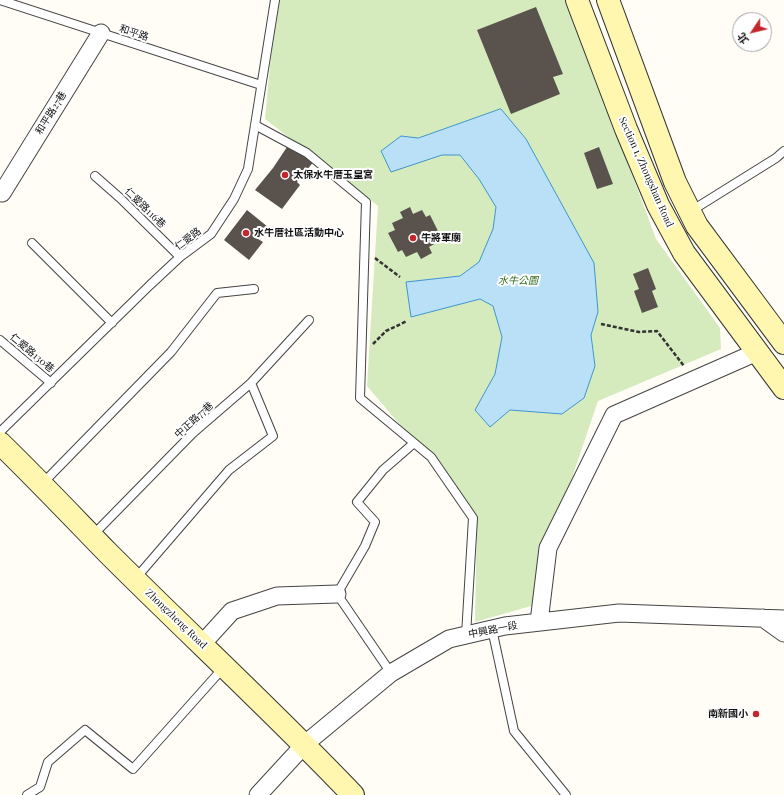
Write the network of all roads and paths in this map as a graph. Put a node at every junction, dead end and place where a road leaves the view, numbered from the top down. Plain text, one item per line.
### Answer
1 (0, 0) edge
2 (275, 0) edge
3 (577, 0) edge
4 (608, 0) edge
5 (101, 33) junction
6 (261, 86) junction
7 (255, 125) junction
8 (784, 151) edge
9 (95, 176) dead end
10 (2, 193) dead end
11 (690, 211) junction
12 (32, 243) dead end
13 (364, 250) junction
14 (180, 257) junction
15 (400, 277) dead end
16 (254, 289) dead end
17 (309, 320) dead end
18 (407, 321) dead end
19 (112, 323) junction
20 (601, 324) dead end
21 (0, 340) edge
22 (784, 343) edge
23 (757, 352) junction
24 (362, 355) junction
25 (692, 380) junction
26 (51, 382) junction
27 (251, 383) junction
28 (784, 388) edge
29 (0, 432) edge
30 (0, 443) edge
31 (414, 443) junction
32 (42, 484) junction
33 (92, 536) junction
34 (135, 579) junction
35 (337, 594) junction
36 (763, 618) junction
37 (784, 619) edge
38 (540, 622) junction
39 (492, 629) junction
40 (784, 633) edge
41 (466, 635) junction
42 (202, 644) junction
43 (224, 666) junction
44 (392, 672) junction
45 (305, 744) junction
46 (27, 795) edge
47 (258, 795) edge
48 (353, 795) edge
49 (566, 795) edge

1 - 5 lane, 和平路
2 - 6 lane, 仁愛路
3 - 23 main road, Section 1, Zhongshan Road
4 - 11 main road
5 - 6 lane, 和平路
5 - 10 street, 和平路27巷
6 - 7 lane, 仁愛路
7 - 13 lane
7 - 14 lane, 仁愛路
8 - 11 lane
9 - 14 lane, 仁愛路116巷
11 - 22 main road
12 - 19 lane
13 - 15 path
13 - 24 lane
14 - 19 lane, 仁愛路
16 - 32 lane
17 - 27 lane, 中正路77巷
18 - 24 path
19 - 26 lane, 仁愛路
20 - 25 path
21 - 26 lane, 仁愛路130巷
23 - 25 street
23 - 28 main road, Section 1, Zhongshan Road
24 - 31 lane
25 - 38 street
26 - 29 lane, 仁愛路
27 - 33 lane, 中正路77巷
27 - 34 lane
30 - 32 main road, Zhongzheng Road
31 - 35 lane
31 - 41 lane
32 - 33 main road, Zhongzheng Road
33 - 34 main road, Zhongzheng Road
34 - 42 main road, Zhongzheng Road
35 - 42 street
35 - 44 lane
36 - 37 street, 中興路一段
36 - 38 street, 中興路一段
36 - 40 street
38 - 39 street, 中興路一段
39 - 41 street, 中興路一段
39 - 49 lane
41 - 44 street, 中興路一段
42 - 43 main road, Zhongzheng Road
43 - 45 main road, Zhongzheng Road
43 - 46 lane
44 - 45 street, 中興路一段
45 - 47 street, 中興路一段
45 - 48 main road, Zhongzheng Road

